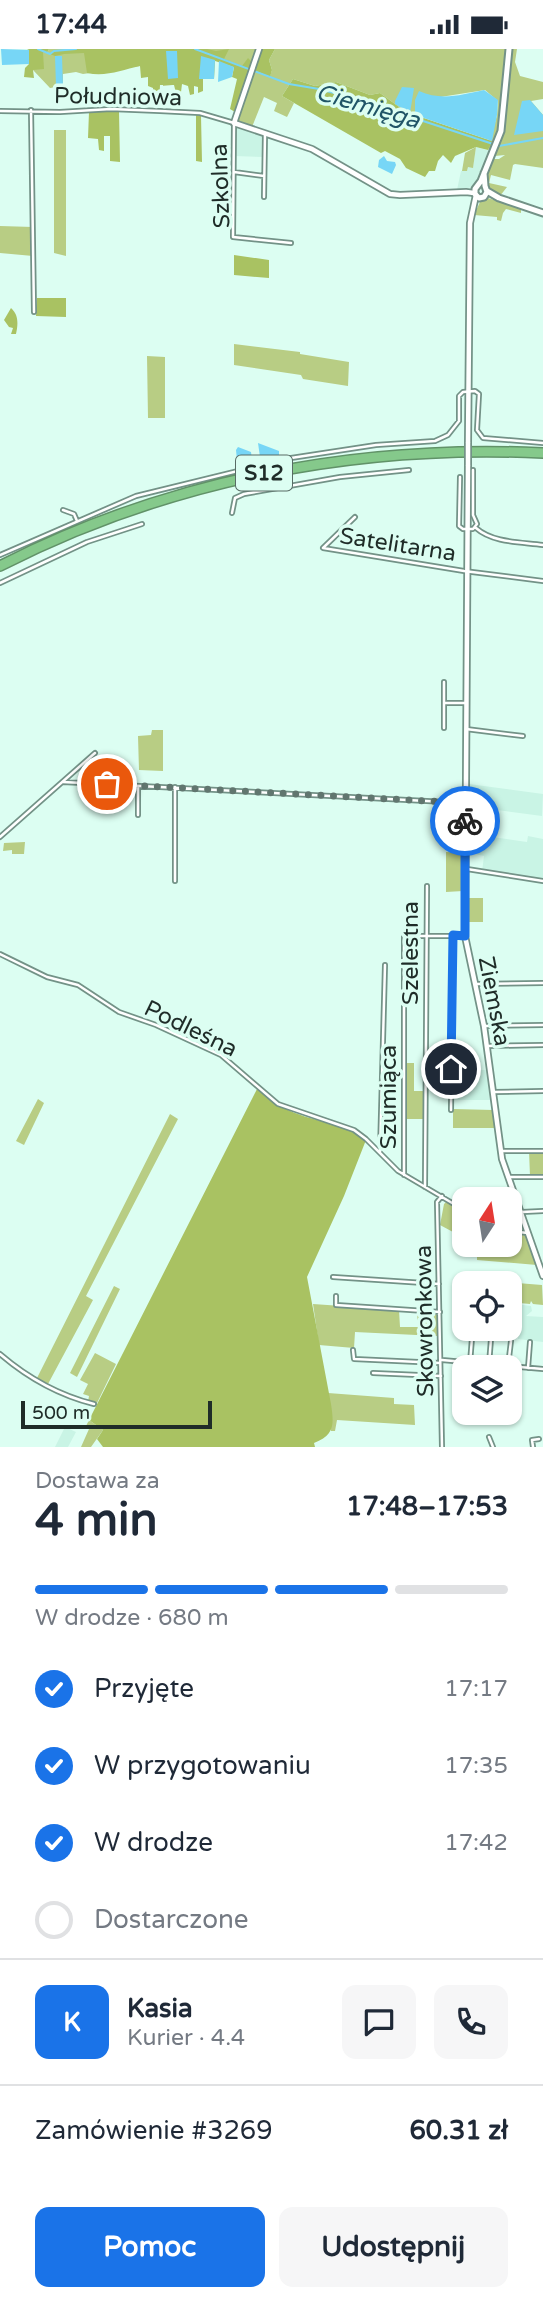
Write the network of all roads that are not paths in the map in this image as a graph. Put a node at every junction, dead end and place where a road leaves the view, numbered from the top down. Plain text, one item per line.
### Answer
1 (259, 49) edge
2 (509, 49) edge
3 (31, 110) junction
4 (0, 111) edge
5 (234, 123) junction
6 (265, 132) junction
7 (234, 171) junction
8 (264, 176) junction
9 (480, 192) junction
10 (264, 197) dead end
11 (543, 213) edge
12 (291, 243) dead end
13 (34, 312) dead end
14 (468, 391) junction
15 (543, 443) edge
16 (543, 453) edge
17 (543, 459) edge
18 (409, 470) dead end
19 (473, 470) dead end
20 (460, 477) dead end
21 (63, 510) dead end
22 (232, 513) dead end
23 (355, 516) dead end
24 (77, 521) junction
25 (142, 524) dead end
26 (476, 527) junction
27 (468, 529) junction
28 (543, 545) edge
29 (0, 555) edge
30 (0, 568) edge
31 (468, 571) junction
32 (543, 581) edge
33 (0, 583) edge
34 (444, 682) dead end
35 (443, 703) junction
36 (466, 703) junction
37 (444, 728) dead end
38 (466, 729) junction
39 (523, 736) dead end
40 (95, 753) dead end
41 (63, 782) junction
42 (138, 786) junction
43 (175, 787) junction
44 (465, 803) junction
45 (138, 815) dead end
46 (0, 837) edge
47 (465, 869) junction
48 (175, 881) dead end
49 (543, 881) edge
50 (427, 886) dead end
51 (453, 935) junction
52 (426, 936) junction
53 (465, 936) junction
54 (0, 954) edge
55 (385, 965) dead end
56 (543, 983) edge
57 (475, 984) junction
58 (543, 1025) edge
59 (484, 1026) junction
60 (543, 1045) edge
61 (487, 1046) junction
62 (426, 1068) junction
63 (451, 1069) junction
64 (543, 1091) edge
65 (493, 1092) junction
66 (451, 1110) dead end
67 (501, 1151) junction
68 (543, 1151) edge
69 (380, 1152) junction
70 (404, 1175) junction
71 (508, 1177) junction
72 (543, 1177) edge
73 (425, 1187) junction
74 (512, 1187) edge
75 (436, 1193) junction
76 (442, 1196) junction
77 (437, 1202) junction
78 (452, 1202) edge
79 (543, 1211) edge
80 (522, 1212) edge
81 (522, 1215) edge
82 (522, 1232) edge
83 (528, 1233) junction
84 (543, 1276) edge
85 (333, 1277) dead end
86 (439, 1284) junction
87 (336, 1296) dead end
88 (440, 1312) junction
89 (511, 1341) dead end
90 (530, 1342) dead end
91 (353, 1350) dead end
92 (0, 1354) edge
93 (509, 1355) edge
94 (440, 1362) junction
95 (452, 1363) edge
96 (522, 1367) edge
97 (528, 1368) junction
98 (542, 1369) edge
99 (373, 1373) dead end
100 (441, 1376) junction
101 (540, 1376) edge
102 (94, 1404) dead end
103 (489, 1437) dead end
104 (539, 1439) dead end
105 (442, 1447) edge
106 (493, 1447) edge
107 (533, 1447) edge

1 - 5 street
2 - 9 main road
3 - 4 street, Południowa
3 - 5 street, Południowa
3 - 13 street
5 - 6 street
5 - 7 street, Szkolna
6 - 8 street
6 - 9 street
7 - 8 street
7 - 12 street, Szkolna
8 - 10 street
9 - 11 main road
9 - 14 street, Ziemska
14 - 15 street
14 - 24 street
14 - 27 street, Ziemska, bridge
16 - 30 highway, S12
17 - 30 highway, S12
18 - 22 street
19 - 26 street
20 - 27 street
21 - 24 street
23 - 31 street, Satelitarna
24 - 29 street
25 - 33 street
26 - 27 street
26 - 28 street
27 - 31 street, Ziemska
31 - 32 street, Satelitarna
31 - 36 street, Ziemska
34 - 35 street
35 - 36 street
35 - 37 street
36 - 38 street, Ziemska
38 - 39 street
38 - 44 street, Ziemska
40 - 41 street
41 - 42 street
41 - 46 street
42 - 43 street
42 - 45 street
43 - 44 street
43 - 48 street
44 - 47 street, Ziemska
47 - 49 street
47 - 53 street, Ziemska
50 - 52 street, Szelestna
51 - 52 street
51 - 53 street
51 - 63 street
52 - 62 street, Szelestna
52 - 70 street, Szumiąca
53 - 57 street, Ziemska
54 - 69 street, Podleśna
55 - 69 street
56 - 57 street
57 - 59 street, Ziemska
58 - 59 street
59 - 61 street, Ziemska
60 - 61 street
61 - 65 street, Ziemska
62 - 63 street
62 - 73 street, Szelestna
63 - 66 street
64 - 65 street
65 - 67 street, Ziemska
67 - 68 street
67 - 71 street, Ziemska
69 - 70 street, Podleśna
70 - 73 street, Podleśna
71 - 72 street
71 - 74 street, Ziemska
73 - 75 street, Podleśna
75 - 76 street, Podleśna
75 - 77 street, Skowronkowa
76 - 77 street
76 - 78 street, Podleśna
77 - 86 street, Skowronkowa
79 - 80 street
81 - 83 street, Ziemska
82 - 83 street
83 - 84 street, Ziemska
85 - 86 street
86 - 88 street, Skowronkowa
87 - 88 street
88 - 94 street, Skowronkowa
89 - 93 street
90 - 97 street
91 - 94 street
92 - 102 street
94 - 95 street
94 - 100 street, Skowronkowa
96 - 97 street
97 - 98 street
98 - 101 street
99 - 100 street
100 - 105 street, Skowronkowa
103 - 106 street
104 - 107 street

